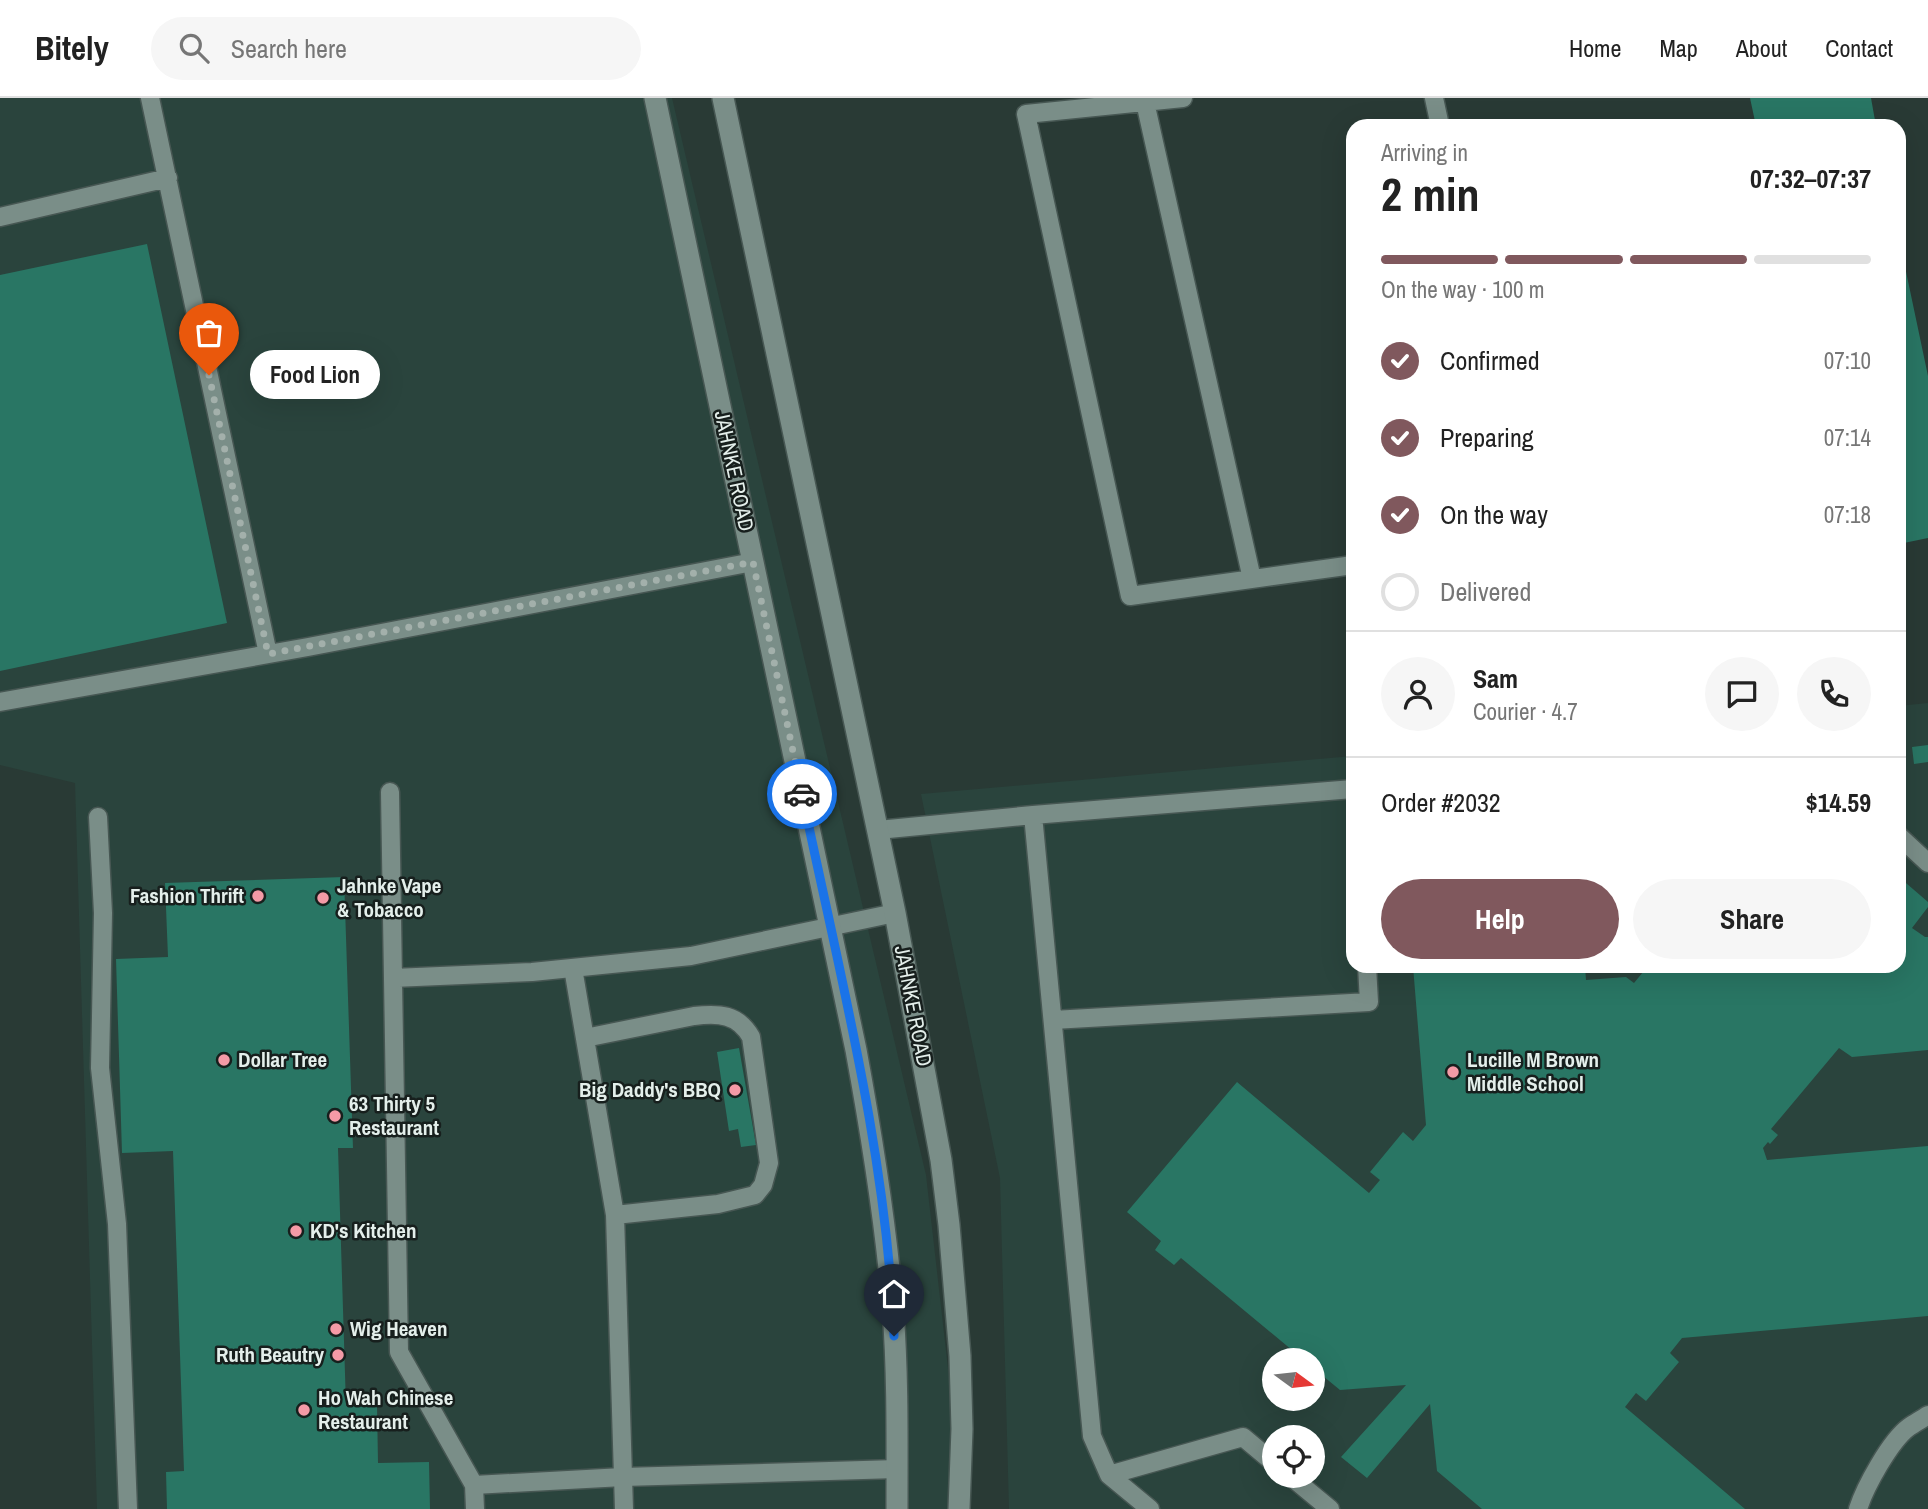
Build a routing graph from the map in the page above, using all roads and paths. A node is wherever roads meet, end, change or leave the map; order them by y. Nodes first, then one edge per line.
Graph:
1 (150, 98) edge
2 (655, 98) edge
3 (723, 98) edge
4 (1183, 98) edge
5 (1434, 98) edge
6 (1145, 102) junction
7 (1438, 119) edge
8 (168, 178) junction
9 (0, 217) edge
10 (753, 562) junction
11 (1346, 566) edge
12 (1252, 579) junction
13 (268, 654) junction
14 (0, 702) edge
15 (1346, 790) edge
16 (390, 792) dead end
17 (1033, 815) junction
18 (97, 817) dead end
19 (878, 830) junction
20 (1906, 843) edge
21 (1928, 863) edge
22 (895, 913) junction
23 (830, 928) junction
24 (573, 968) junction
25 (1367, 973) edge
26 (393, 978) junction
27 (1053, 1020) junction
28 (585, 1038) junction
29 (615, 1215) junction
30 (1928, 1415) edge
31 (1262, 1453) edge
32 (897, 1469) junction
33 (1109, 1475) junction
34 (623, 1477) junction
35 (474, 1485) junction
36 (1305, 1488) edge
37 (128, 1509) edge
38 (475, 1509) edge
39 (624, 1509) edge
40 (897, 1509) edge
41 (959, 1509) edge
42 (1150, 1509) edge
43 (1330, 1509) edge
44 (1858, 1509) edge

1 - 8 lane
2 - 10 main road, JAHNKE ROAD
3 - 19 main road, JAHNKE ROAD
4 - 6 lane
5 - 7 lane
6 - 12 lane
6 - 12 lane
8 - 9 lane
8 - 13 lane
10 - 13 lane
10 - 23 main road, JAHNKE ROAD
11 - 12 lane
13 - 14 lane
15 - 17 lane
16 - 26 lane
17 - 19 lane
17 - 27 lane
18 - 37 lane
19 - 22 main road, JAHNKE ROAD
20 - 21 lane
22 - 23 lane
22 - 41 main road, JAHNKE ROAD
23 - 24 lane
23 - 32 main road, JAHNKE ROAD
24 - 26 lane
24 - 28 lane
25 - 27 lane
26 - 35 lane
27 - 33 lane
28 - 29 lane
28 - 29 lane
29 - 34 lane
30 - 44 lane
31 - 33 lane
32 - 34 lane
32 - 40 main road, JAHNKE ROAD
33 - 42 lane
34 - 35 lane
34 - 39 lane
35 - 38 lane
36 - 43 lane

